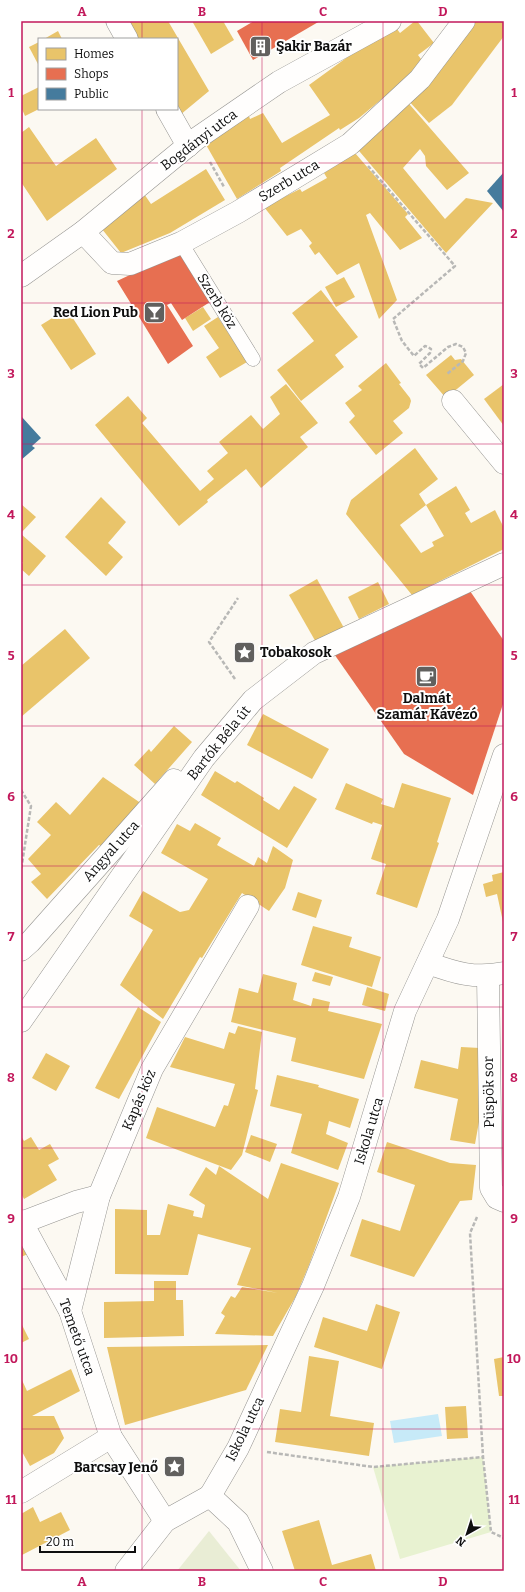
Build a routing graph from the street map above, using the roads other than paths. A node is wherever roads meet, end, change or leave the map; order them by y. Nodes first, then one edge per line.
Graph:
1 (117, 21) edge
2 (390, 21) edge
3 (464, 21) edge
4 (126, 38) edge
5 (168, 110) edge
6 (192, 142) junction
7 (83, 232) junction
8 (181, 242) junction
9 (21, 276) edge
10 (253, 359) dead end
11 (454, 401) dead end
12 (504, 463) edge
13 (504, 564) edge
14 (504, 755) edge
15 (204, 758) junction
16 (248, 906) dead end
17 (21, 950) edge
18 (428, 963) junction
19 (496, 975) edge
20 (21, 1021) edge
21 (99, 1196) junction
22 (501, 1200) edge
23 (21, 1222) edge
24 (70, 1311) junction
25 (111, 1437) junction
26 (21, 1492) edge
27 (210, 1496) junction
28 (165, 1521) junction
29 (126, 1571) edge
30 (262, 1571) edge

1 - 4 street
2 - 6 street, Bogdányi utca
3 - 8 street, Szerb utca
5 - 6 street
6 - 7 street, Bogdányi utca
7 - 8 street, Szerb utca
7 - 9 street, Bogdányi utca
8 - 10 lane, Szerb köz
11 - 12 street
13 - 15 street, Bartók Béla út
14 - 18 street, Iskola utca
15 - 17 street, Angyal utca
15 - 20 street, Bartók Béla út
16 - 21 street, Kapás köz
18 - 19 street
18 - 27 street, Iskola utca
19 - 22 street, Püspök sor
21 - 23 street
21 - 24 street, Kapás köz
23 - 24 street, Temető utca
24 - 25 street, Temető utca
25 - 26 street
25 - 28 street, Temető utca
27 - 28 street
27 - 30 street
28 - 29 street

